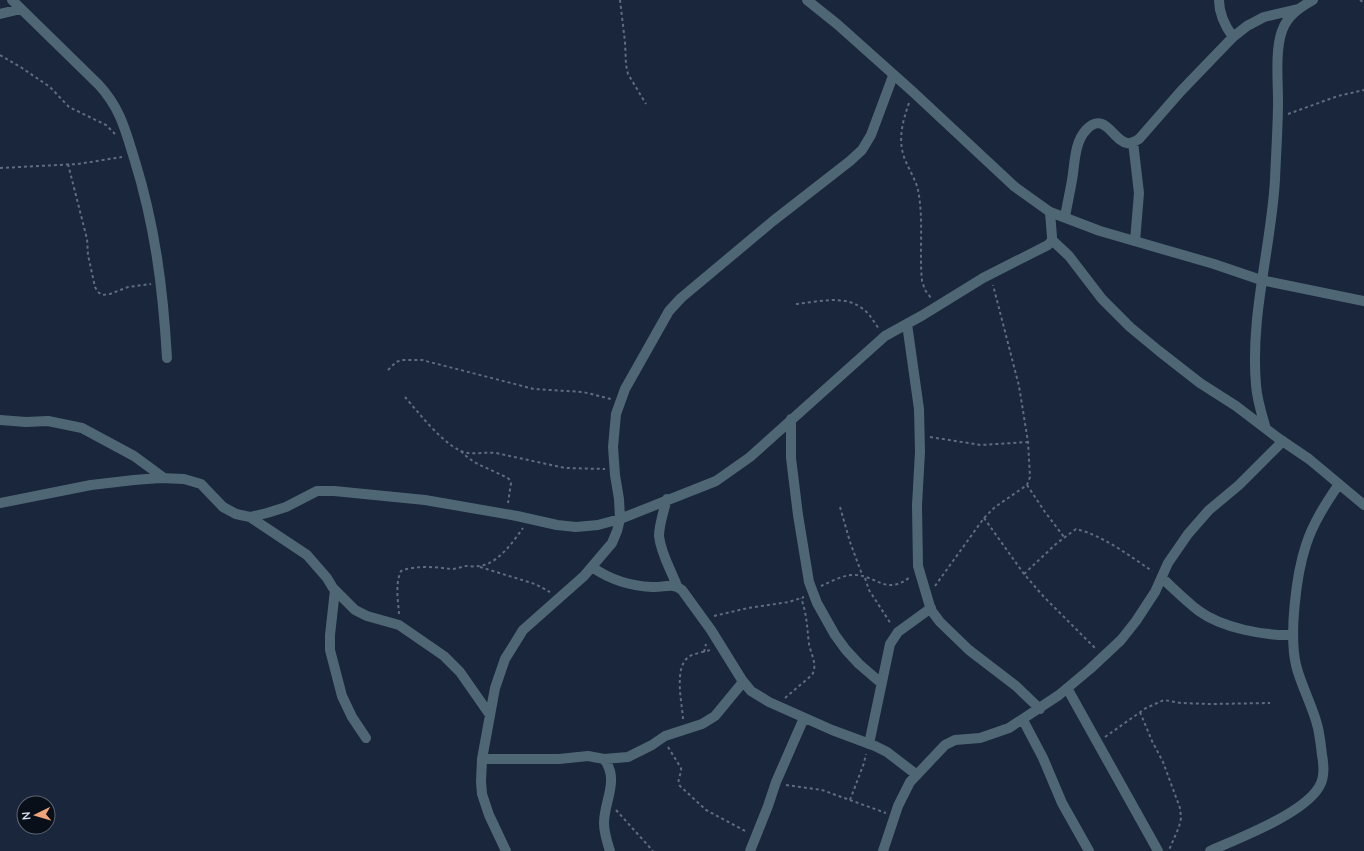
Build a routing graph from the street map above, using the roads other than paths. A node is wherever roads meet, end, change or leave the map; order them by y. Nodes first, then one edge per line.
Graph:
1 (12, 0) edge
2 (807, 0) edge
3 (1219, 0) edge
4 (1313, 0) edge
5 (21, 9) junction
6 (1298, 9) junction
7 (0, 14) edge
8 (1233, 37) junction
9 (893, 76) junction
10 (1133, 142) junction
11 (1050, 212) junction
12 (1065, 217) junction
13 (1052, 240) junction
14 (1135, 242) junction
15 (1261, 280) junction
16 (1364, 301) edge
17 (907, 324) junction
18 (167, 358) dead end
19 (791, 419) junction
20 (0, 420) edge
21 (1266, 429) junction
22 (1283, 441) junction
23 (164, 478) junction
24 (1339, 484) junction
25 (668, 499) junction
26 (0, 503) edge
27 (1364, 505) edge
28 (250, 516) junction
29 (620, 519) junction
30 (592, 566) junction
31 (1162, 578) junction
32 (677, 586) junction
33 (335, 590) junction
34 (930, 608) junction
35 (1293, 635) junction
36 (743, 682) junction
37 (881, 683) junction
38 (1066, 688) junction
39 (1040, 709) junction
40 (490, 715) junction
41 (804, 718) junction
42 (1023, 720) junction
43 (366, 738) dead end
44 (869, 744) junction
45 (482, 759) junction
46 (604, 759) junction
47 (917, 775) junction
48 (506, 851) edge
49 (610, 851) edge
50 (750, 851) edge
51 (883, 851) edge
52 (1089, 851) edge
53 (1158, 851) edge
54 (1210, 851) edge

1 - 5 street
2 - 9 street
3 - 8 street
4 - 6 street
5 - 7 street
5 - 18 street
6 - 8 street
6 - 15 street
8 - 10 street
9 - 11 street
9 - 29 street
10 - 12 street
10 - 14 street
11 - 12 street
11 - 13 street
12 - 14 street
13 - 17 street
13 - 21 street
14 - 15 street
15 - 16 street
15 - 21 street
17 - 19 street
17 - 34 street
19 - 25 street
19 - 37 street
20 - 23 street
21 - 22 street
22 - 24 street
22 - 31 street
23 - 26 street
23 - 28 street
24 - 27 street
24 - 35 street
25 - 29 street
25 - 32 street
28 - 29 street
28 - 33 street
29 - 30 street
30 - 32 street
30 - 40 street
31 - 35 street
31 - 38 street
32 - 36 street
33 - 40 street
33 - 43 street
34 - 37 street
34 - 39 street
35 - 54 street
36 - 41 street
36 - 46 street
37 - 44 street
38 - 39 street
38 - 53 street
39 - 42 street
40 - 45 street
41 - 44 street
41 - 50 street
42 - 47 street
42 - 52 street
44 - 47 street
45 - 46 street
45 - 48 street
46 - 49 street
47 - 51 street

